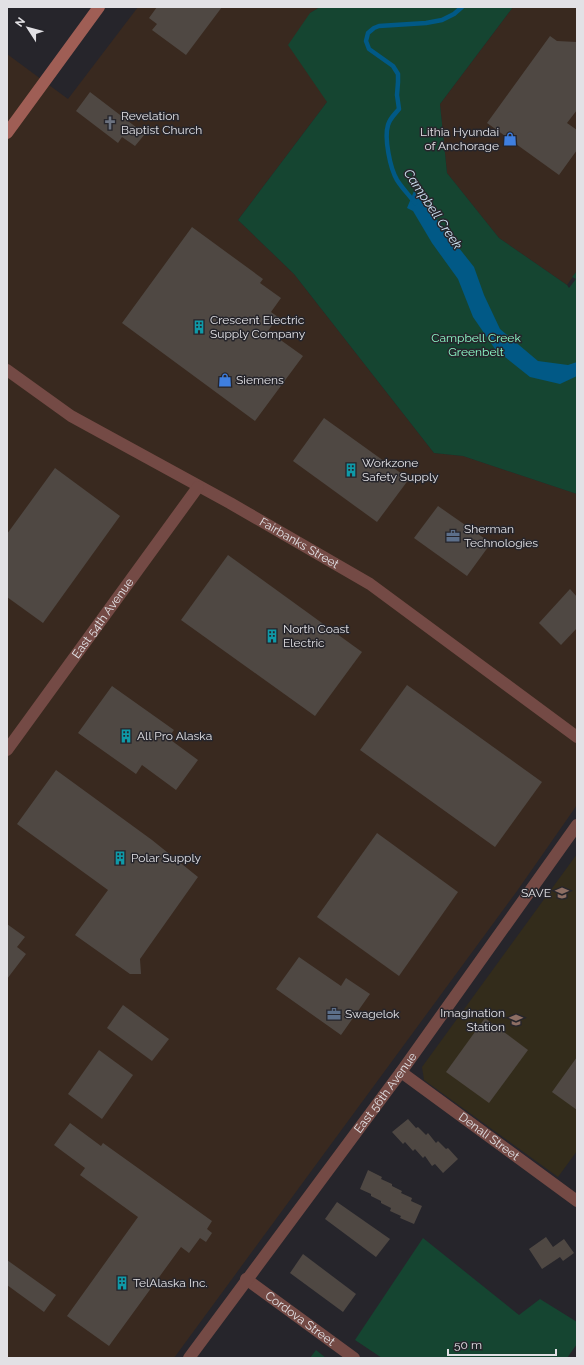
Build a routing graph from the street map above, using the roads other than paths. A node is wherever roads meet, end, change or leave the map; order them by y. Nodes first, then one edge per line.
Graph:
1 (99, 7) edge
2 (7, 133) edge
3 (7, 370) edge
4 (198, 487) junction
5 (577, 737) edge
6 (7, 750) edge
7 (577, 825) edge
8 (401, 1072) junction
9 (577, 1201) edge
10 (246, 1279) junction
11 (189, 1358) edge
12 (354, 1358) edge

1 - 2 main road
3 - 4 street, Fairbanks Street
4 - 5 street, Fairbanks Street
4 - 6 street, East 54th Avenue
7 - 8 street, East 56th Avenue
8 - 9 street, Denali Street
8 - 10 street, East 56th Avenue
10 - 11 street, East 56th Avenue
10 - 12 street, Cordova Street

